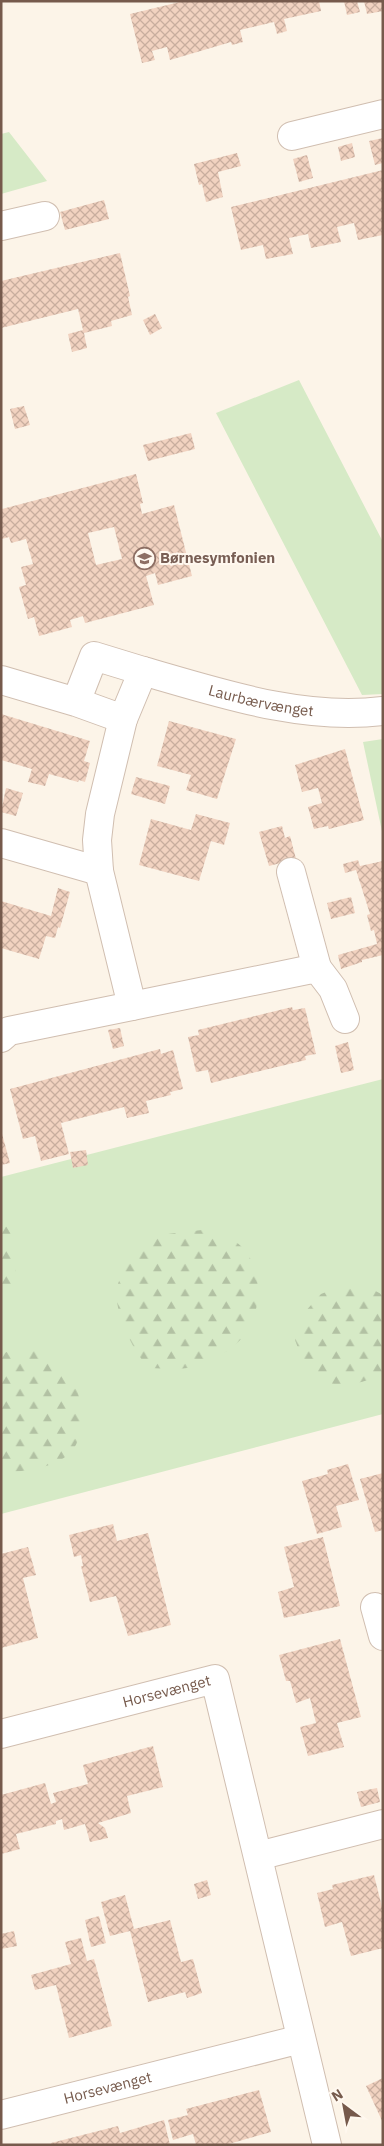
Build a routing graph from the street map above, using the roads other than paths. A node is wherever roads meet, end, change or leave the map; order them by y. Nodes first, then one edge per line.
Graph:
1 (383, 114) edge
2 (292, 136) dead end
3 (45, 216) dead end
4 (1, 226) edge
5 (143, 671) junction
6 (1, 680) edge
7 (76, 702) junction
8 (383, 711) edge
9 (123, 720) junction
10 (1, 843) edge
11 (99, 871) junction
12 (291, 872) dead end
13 (317, 968) junction
14 (132, 1006) junction
15 (345, 1019) dead end
16 (1, 1038) edge
17 (375, 1607) dead end
18 (383, 1636) edge
19 (1, 1734) edge
20 (383, 1824) edge
21 (258, 1856) junction
22 (301, 2039) junction
23 (1, 2115) edge
24 (327, 2145) edge

1 - 2 street
3 - 4 street
5 - 7 street, Laurbærvænget
5 - 8 street, Laurbærvænget
5 - 9 street
6 - 7 street
7 - 9 street
9 - 11 street
10 - 11 street
11 - 14 street
12 - 13 street
13 - 14 street
13 - 15 street
14 - 16 street
17 - 18 street
19 - 21 street, Horsevænget
20 - 21 street
21 - 22 street, Horsevænget
22 - 23 street, Horsevænget
22 - 24 street, Horsevænget

